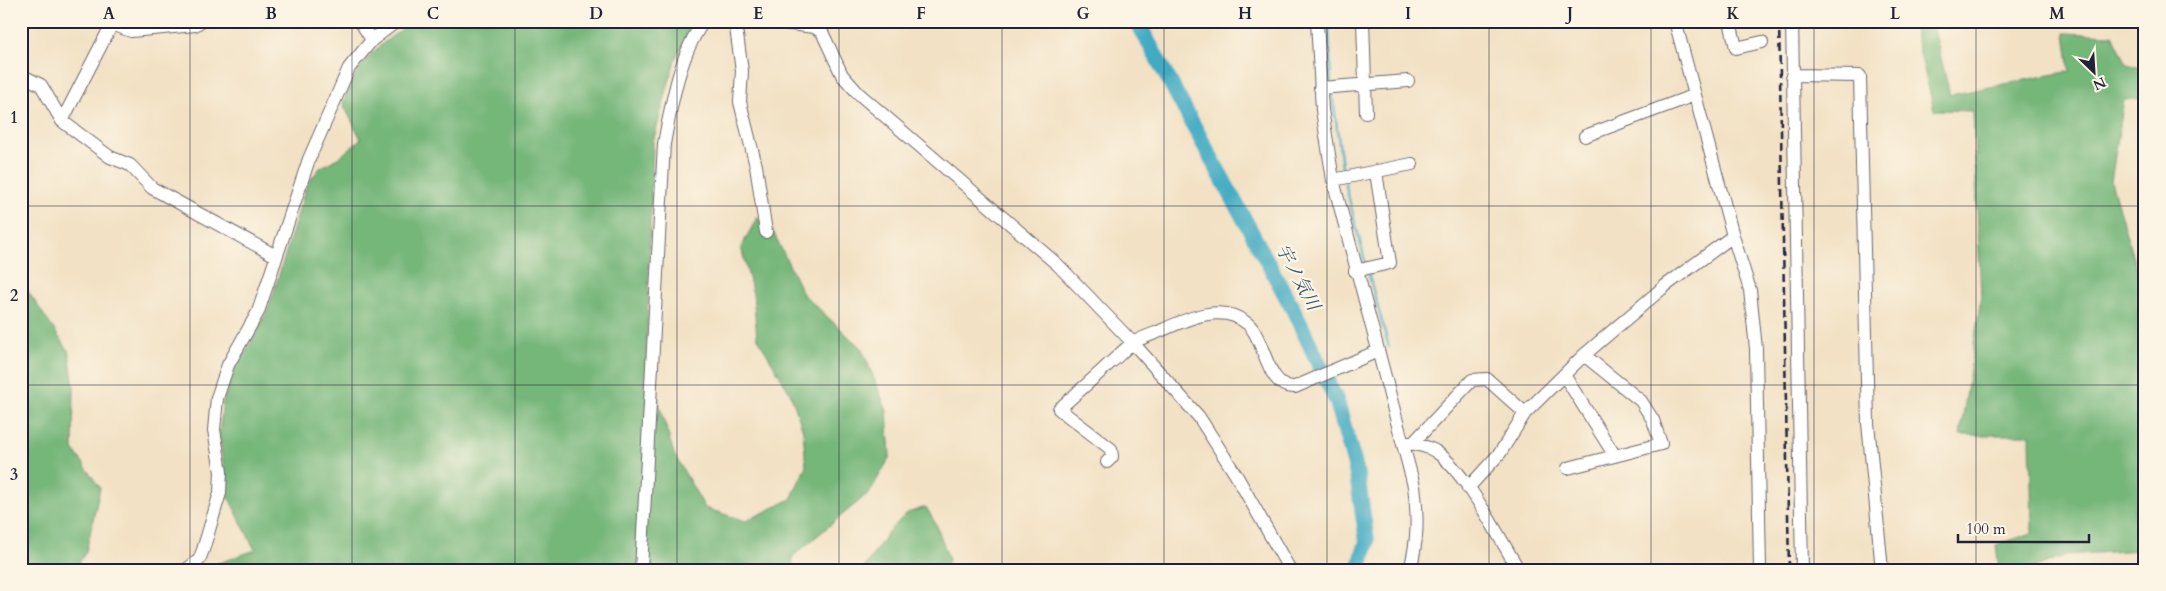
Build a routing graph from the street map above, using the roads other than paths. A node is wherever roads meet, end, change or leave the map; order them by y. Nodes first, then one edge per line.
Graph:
1 (201, 21) edge
2 (360, 21) edge
3 (397, 21) edge
4 (704, 21) edge
5 (735, 21) edge
6 (767, 21) edge
7 (1316, 21) edge
8 (1362, 21) edge
9 (1675, 21) edge
10 (1730, 21) edge
11 (1792, 21) edge
12 (372, 40) junction
13 (1762, 42) dead end
14 (21, 75) edge
15 (1792, 75) junction
16 (1408, 81) dead end
17 (1365, 85) junction
18 (1320, 88) junction
19 (1695, 95) junction
20 (1366, 113) dead end
21 (62, 121) junction
22 (1585, 136) dead end
23 (1412, 164) dead end
24 (1376, 172) junction
25 (1333, 180) junction
26 (766, 232) dead end
27 (1733, 236) junction
28 (276, 256) junction
29 (1355, 271) junction
30 (1133, 343) junction
31 (1378, 351) junction
32 (1584, 355) junction
33 (1564, 375) junction
34 (1525, 413) junction
35 (1408, 443) junction
36 (1615, 456) junction
37 (1107, 462) dead end
38 (1568, 468) dead end
39 (1468, 488) junction
40 (186, 570) edge
41 (641, 570) edge
42 (1290, 570) edge
43 (1410, 570) edge
44 (1519, 570) edge
45 (1760, 570) edge
46 (1802, 570) edge
47 (1882, 570) edge

1 - 21 street
2 - 12 street
3 - 12 street
4 - 41 street
5 - 26 street
6 - 30 street
7 - 18 street
8 - 17 street
9 - 19 street
10 - 13 street
11 - 15 street
12 - 28 street
14 - 21 street
15 - 46 street
15 - 47 street
16 - 17 street
17 - 18 street
17 - 20 street
18 - 25 street
19 - 22 street
19 - 27 street
21 - 28 street
23 - 24 street
24 - 25 street
24 - 29 street
25 - 29 street
27 - 32 street
27 - 45 street
28 - 40 street
29 - 31 street
30 - 31 street
30 - 37 street
30 - 42 street
31 - 35 street
32 - 33 street
32 - 36 street
33 - 34 street
33 - 36 street
34 - 35 street
34 - 39 street
35 - 39 street
35 - 43 street
36 - 38 street
39 - 44 street

